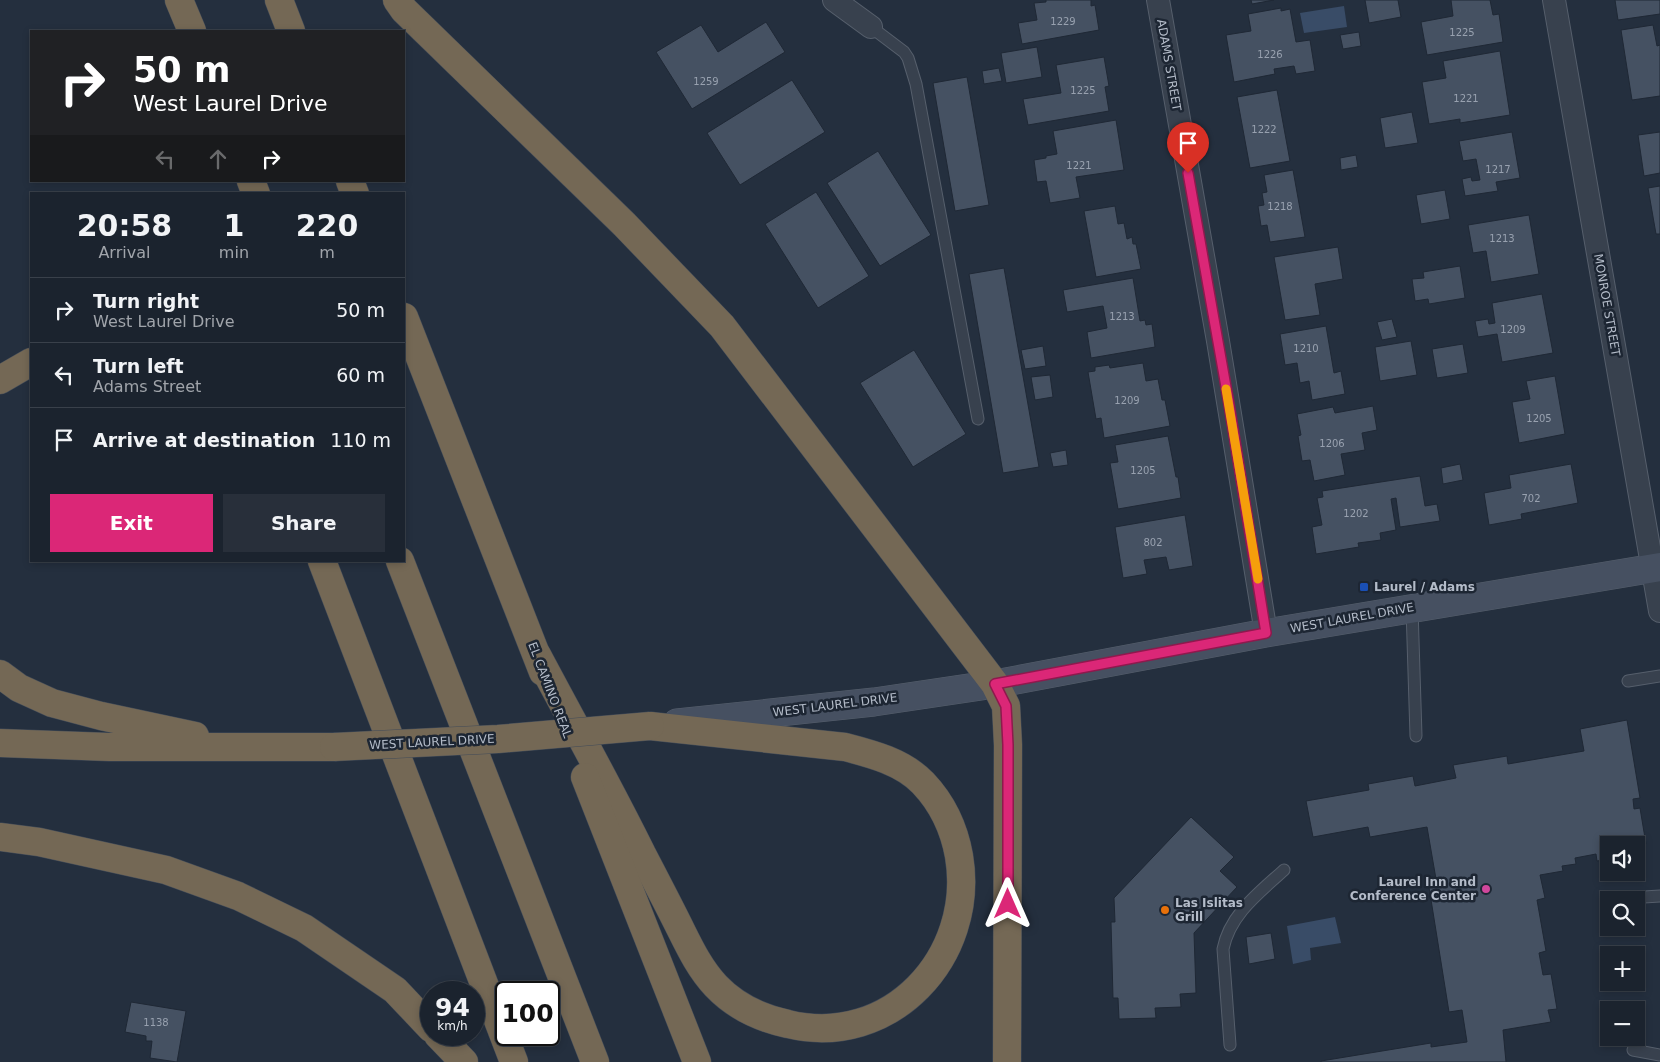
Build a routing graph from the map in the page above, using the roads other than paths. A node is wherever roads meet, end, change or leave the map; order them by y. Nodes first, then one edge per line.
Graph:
1 (180, 0) edge
2 (279, 0) edge
3 (397, 0) edge
4 (834, 0) edge
5 (1158, 0) edge
6 (1554, 0) edge
7 (871, 27) joint
8 (192, 30) edge
9 (291, 30) edge
10 (405, 320) edge
11 (30, 363) edge
12 (0, 380) edge
13 (978, 419) dead end
14 (322, 562) edge
15 (400, 562) edge
16 (1656, 567) edge
17 (1412, 608) junction
18 (1660, 611) edge
19 (1266, 633) junction
20 (537, 654) junction
21 (0, 674) edge
22 (1660, 676) edge
23 (1628, 681) dead end
24 (995, 684) junction
25 (650, 726) junction
26 (1416, 736) dead end
27 (0, 743) edge
28 (255, 748) junction
29 (0, 837) edge
30 (1284, 870) dead end
31 (1660, 896) edge
32 (1645, 897) edge
33 (420, 1016) edge
34 (1230, 1045) dead end
35 (449, 1046) edge
36 (1632, 1050) dead end
37 (1660, 1055) edge
38 (464, 1062) edge
39 (514, 1062) edge
40 (595, 1062) edge
41 (697, 1062) edge
42 (1007, 1062) edge

1 - 8 highway
2 - 9 highway
3 - 24 highway
4 - 7 street
5 - 19 street, ADAMS STREET
6 - 16 street, MONROE STREET
7 - 13 lane
10 - 20 highway, EL CAMINO REAL
11 - 12 highway
14 - 39 highway
15 - 40 highway
16 - 17 main road, WEST LAUREL DRIVE
16 - 18 street, MONROE STREET
17 - 19 main road, WEST LAUREL DRIVE
17 - 26 lane
19 - 24 main road, WEST LAUREL DRIVE
20 - 25 highway
20 - 41 highway, EL CAMINO REAL
21 - 28 highway
22 - 23 lane
24 - 25 main road, WEST LAUREL DRIVE
24 - 42 highway
25 - 28 highway, WEST LAUREL DRIVE, bridge
27 - 28 highway, WEST LAUREL DRIVE
29 - 33 highway
30 - 34 lane
31 - 32 lane
35 - 38 highway
36 - 37 lane

